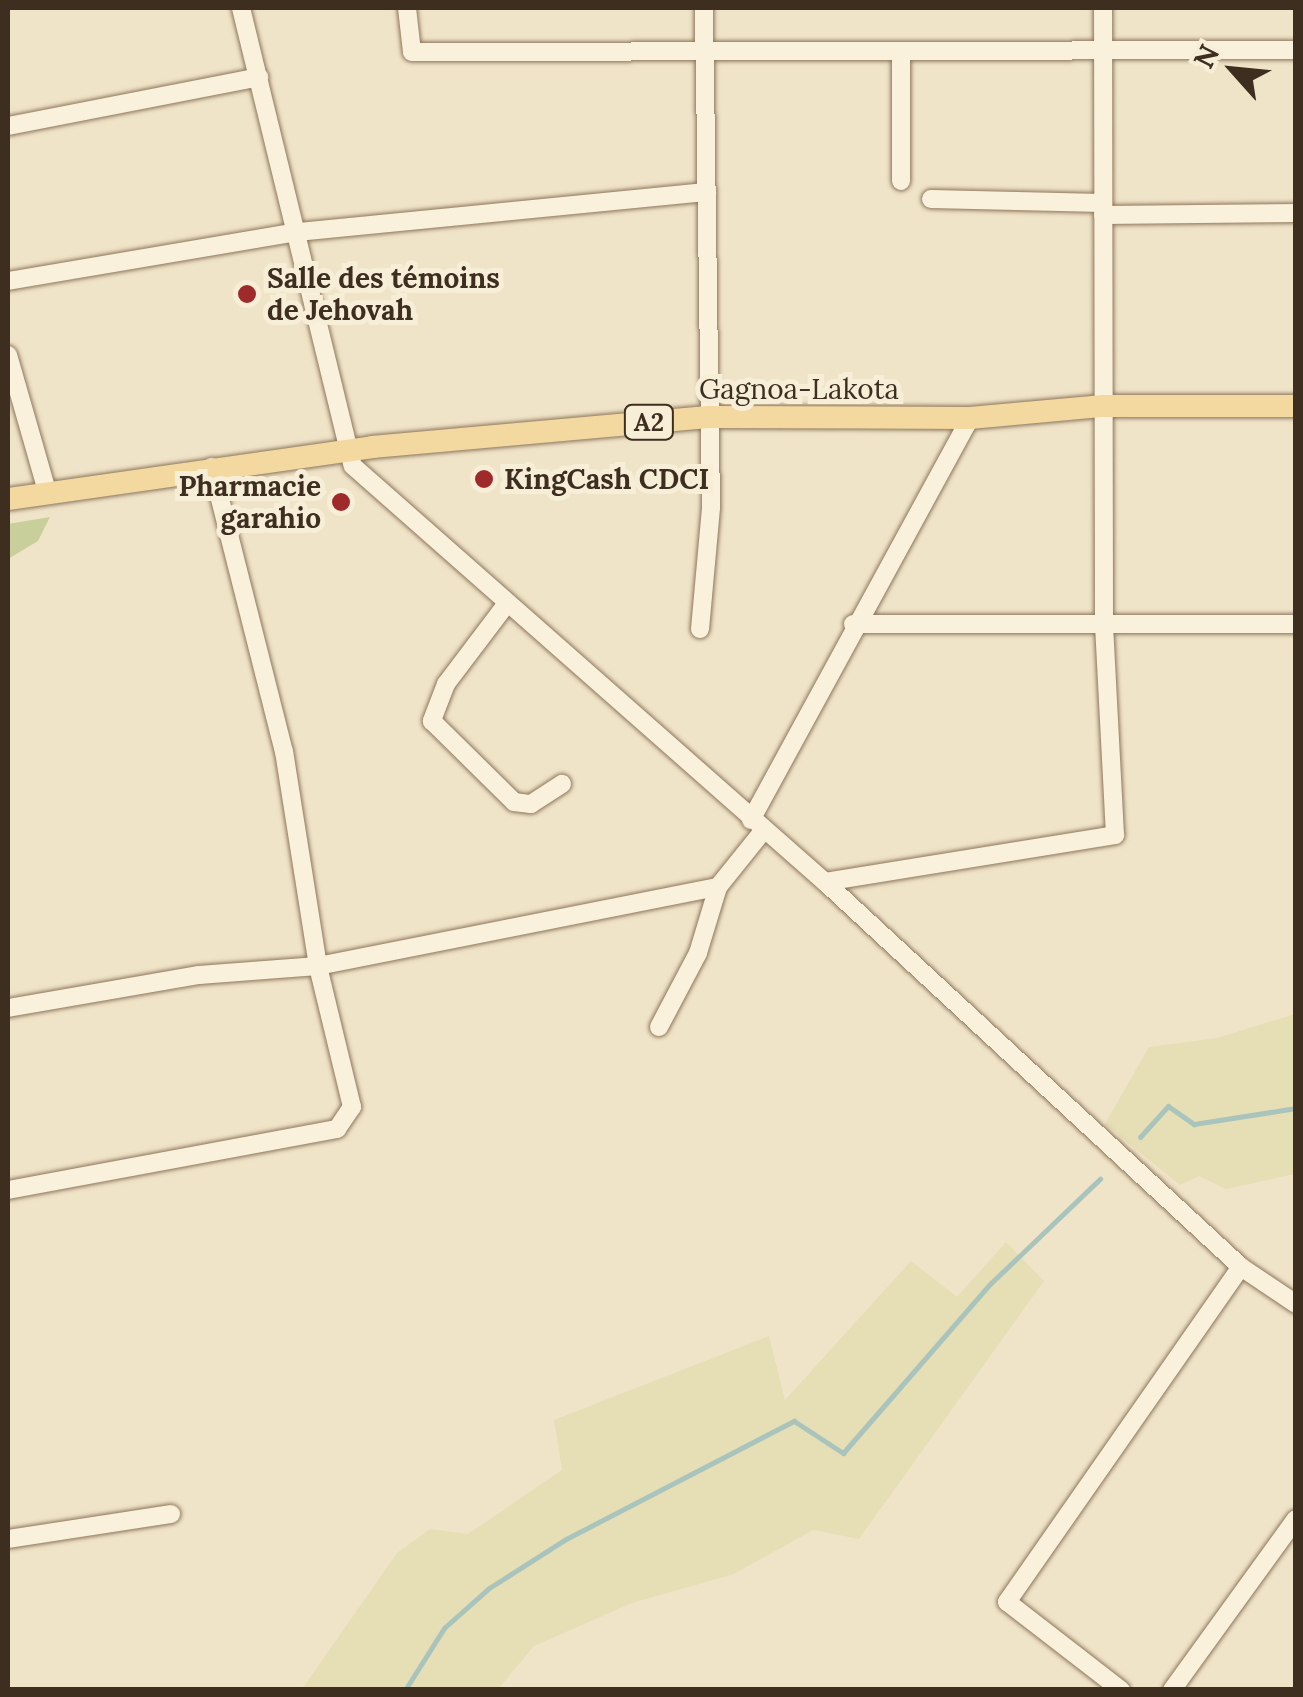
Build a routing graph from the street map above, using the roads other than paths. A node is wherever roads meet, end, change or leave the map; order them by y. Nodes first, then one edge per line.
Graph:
1 (240, 8) edge
2 (406, 8) edge
3 (704, 8) edge
4 (1103, 8) edge
5 (704, 48) junction
6 (1103, 50) junction
7 (1296, 50) edge
8 (901, 52) junction
9 (260, 77) junction
10 (8, 126) edge
11 (901, 181) dead end
12 (706, 192) junction
13 (932, 199) dead end
14 (1103, 209) junction
15 (1296, 213) edge
16 (298, 232) junction
17 (8, 281) edge
18 (8, 355) edge
19 (1103, 406) junction
20 (1296, 406) edge
21 (710, 417) junction
22 (970, 418) junction
23 (348, 451) junction
24 (212, 467) junction
25 (47, 491) junction
26 (8, 499) edge
27 (505, 606) junction
28 (852, 624) junction
29 (1104, 624) junction
30 (1296, 624) edge
31 (700, 629) dead end
32 (562, 784) dead end
33 (757, 825) junction
34 (825, 882) junction
35 (718, 887) junction
36 (318, 966) junction
37 (8, 1008) edge
38 (659, 1028) dead end
39 (8, 1190) edge
40 (1242, 1267) junction
41 (1296, 1304) edge
42 (171, 1514) dead end
43 (1296, 1519) edge
44 (8, 1539) edge
45 (1121, 1690) edge
46 (1172, 1690) edge

1 - 9 street
2 - 5 street
3 - 5 street
4 - 6 street
5 - 8 street
5 - 12 street
6 - 7 street
6 - 8 street
6 - 14 street
8 - 11 street
9 - 10 street
9 - 16 street
12 - 16 street
12 - 21 street
13 - 14 street
14 - 15 street
14 - 19 street
16 - 17 street
16 - 23 street
18 - 25 street
19 - 20 main road, Gagnoa-Lakota / A2
19 - 22 main road, Gagnoa-Lakota / A2
19 - 29 street
21 - 22 main road, Gagnoa-Lakota / A2
21 - 23 main road, Gagnoa-Lakota / A2
21 - 31 street
22 - 28 street
23 - 24 main road, Gagnoa-Lakota / A2
23 - 27 street
24 - 25 main road, Gagnoa-Lakota / A2
24 - 36 street
25 - 26 main road, Gagnoa-Lakota / A2
27 - 32 street
27 - 33 street
28 - 29 street
28 - 33 street
29 - 30 street
29 - 34 street
33 - 34 street
33 - 35 street
34 - 40 street
35 - 36 street
35 - 38 street
36 - 37 street
36 - 39 street
40 - 41 street
40 - 45 street
42 - 44 street
43 - 46 street

